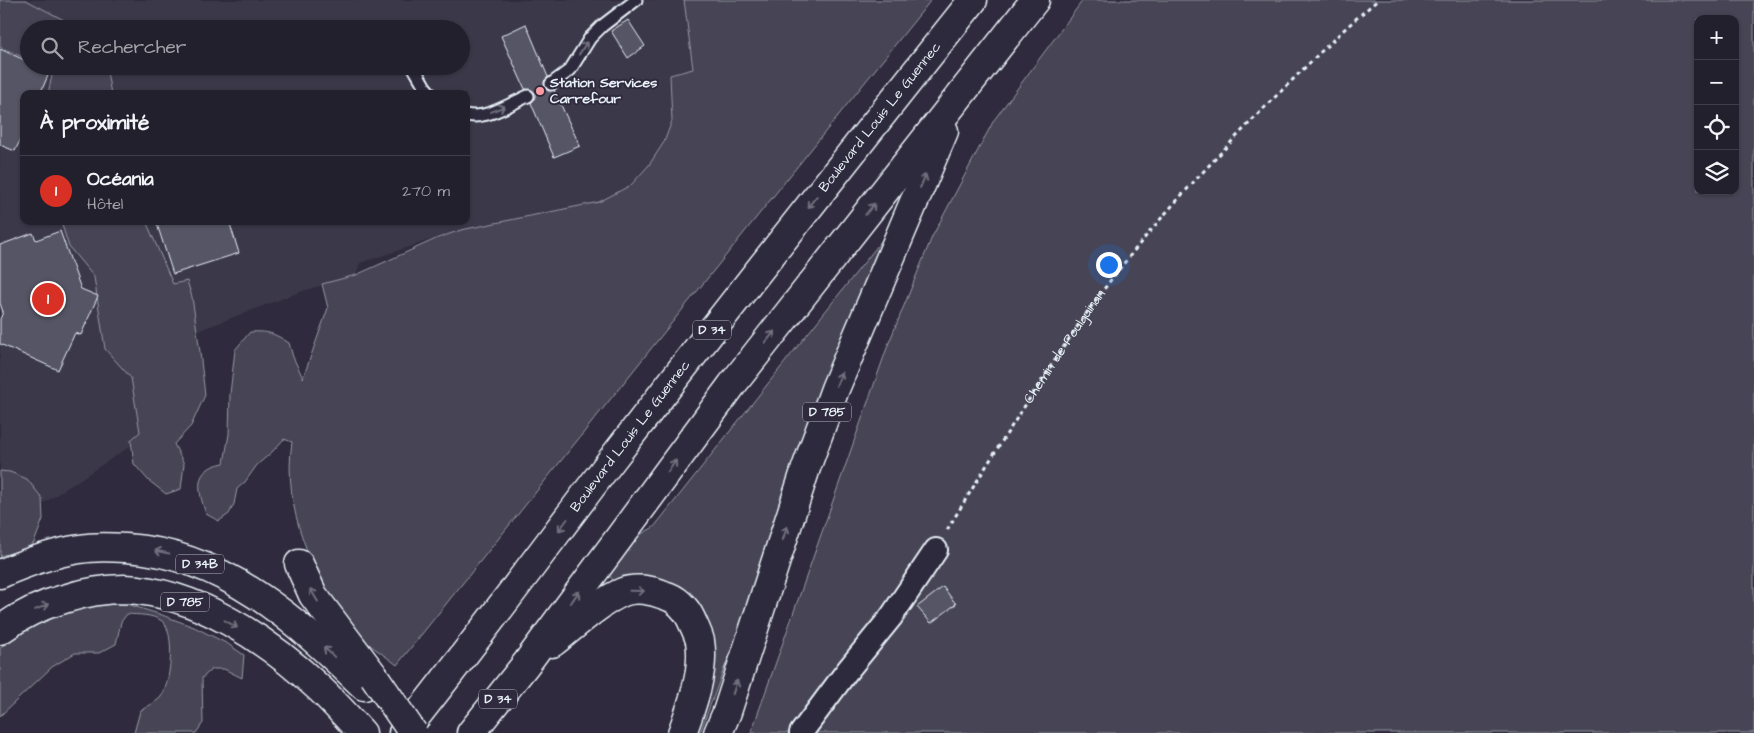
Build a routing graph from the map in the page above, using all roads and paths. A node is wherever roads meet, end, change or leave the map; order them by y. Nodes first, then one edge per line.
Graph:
1 (636, 0) edge
2 (973, 0) edge
3 (1036, 0) edge
4 (1378, 0) edge
5 (418, 75) edge
6 (552, 84) dead end
7 (427, 90) edge
8 (528, 96) dead end
9 (957, 100) junction
10 (470, 115) edge
11 (936, 550) joint
12 (299, 564) dead end
13 (0, 574) edge
14 (0, 630) edge
15 (526, 664) junction
16 (457, 665) junction
17 (369, 681) junction
18 (353, 723) edge
19 (380, 733) edge
20 (403, 733) edge
21 (411, 733) edge
22 (471, 733) edge
23 (682, 733) edge
24 (718, 733) edge
25 (800, 733) edge

6 -> 1 lane
2 -> 16 main road, Boulevard Louis Le Guennec / D 34
3 - 9 main road, D 34
4 - 11 path, Chemin de Poulguinan
5 - 7 lane
10 -> 8 lane
15 -> 9 main road, D 34
24 -> 9 main road, D 785
11 - 25 street
17 -> 12 main road
17 -> 13 main road, D 34B
14 -> 18 main road, D 785
15 - 22 main road, D 34
15 -> 23 main road
16 - 19 main road
16 - 20 main road, Boulevard Louis Le Guennec / D 34
17 - 21 main road, bridge

